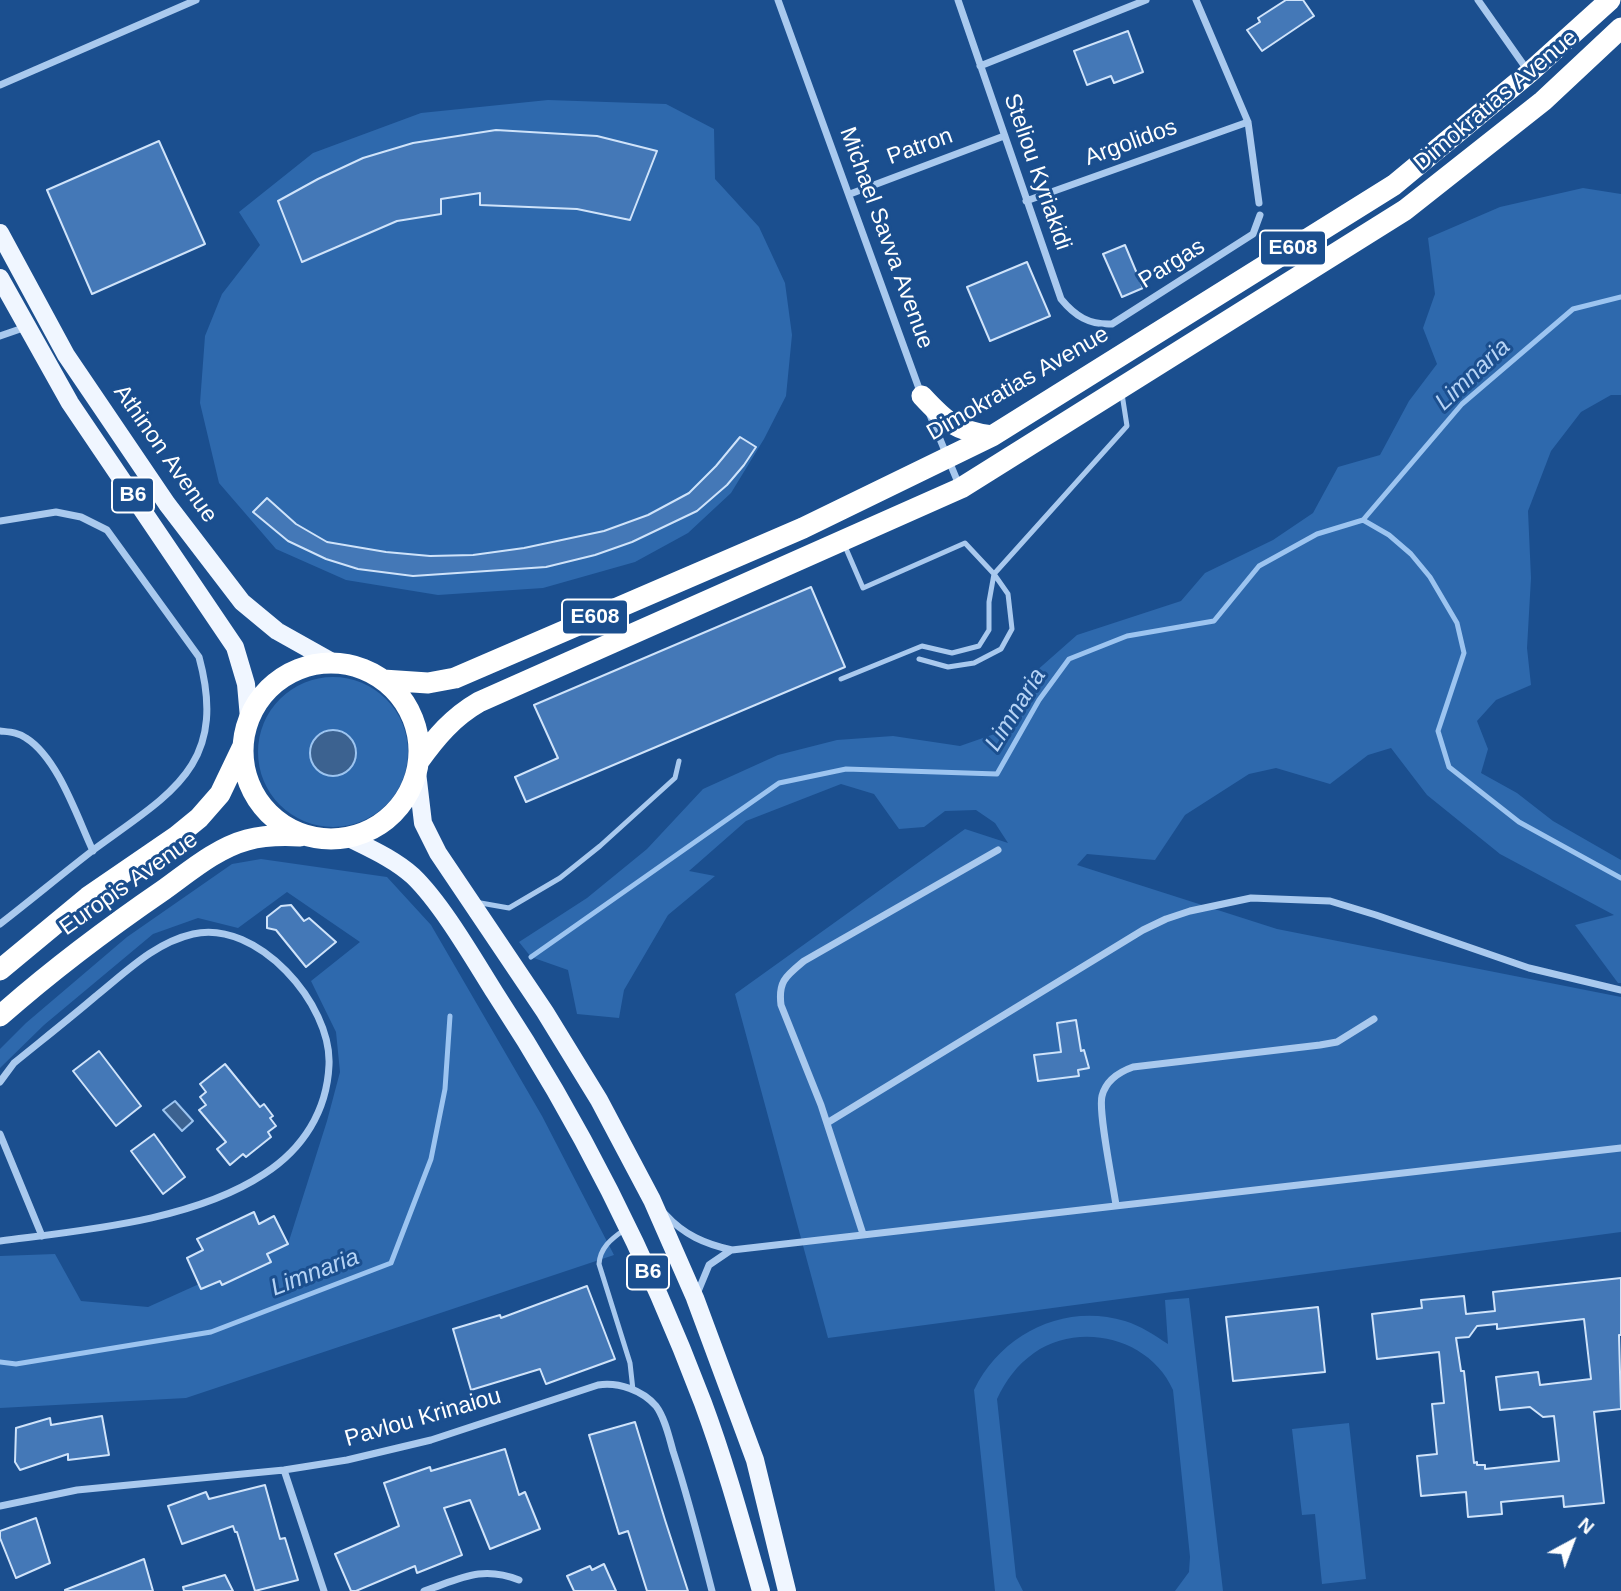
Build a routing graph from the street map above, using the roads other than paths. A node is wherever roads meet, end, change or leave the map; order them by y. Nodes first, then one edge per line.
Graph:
1 (196, 0) edge
2 (778, 0) edge
3 (958, 0) edge
4 (1146, 0) edge
5 (1196, 0) edge
6 (1478, 0) edge
7 (1610, 0) edge
8 (1621, 28) edge
9 (980, 66) junction
10 (1529, 73) junction
11 (0, 85) edge
12 (1248, 122) junction
13 (1004, 136) junction
14 (850, 194) junction
15 (1026, 201) junction
16 (1259, 203) dead end
17 (1260, 215) dead end
18 (0, 233) edge
19 (0, 278) edge
20 (1112, 324) joint
21 (27, 327) junction
22 (0, 336) edge
23 (1121, 388) junction
24 (922, 396) junction
25 (992, 436) junction
26 (948, 457) junction
27 (961, 488) junction
28 (0, 521) edge
29 (842, 541) junction
30 (994, 574) junction
31 (919, 659) dead end
32 (334, 663) junction
33 (841, 679) dead end
34 (383, 680) junction
35 (249, 718) junction
36 (0, 731) edge
37 (242, 746) junction
38 (679, 761) dead end
39 (418, 766) junction
40 (306, 836) junction
41 (349, 838) junction
42 (998, 850) dead end
43 (93, 851) junction
44 (469, 900) junction
45 (0, 924) edge
46 (0, 970) edge
47 (1621, 990) edge
48 (0, 1016) edge
49 (1374, 1019) dead end
50 (0, 1082) edge
51 (827, 1123) junction
52 (0, 1134) edge
53 (1621, 1148) edge
54 (652, 1200) junction
55 (1116, 1205) junction
56 (628, 1227) junction
57 (863, 1234) junction
58 (42, 1236) junction
59 (0, 1241) edge
60 (732, 1250) junction
61 (695, 1298) junction
62 (633, 1390) junction
63 (284, 1470) junction
64 (0, 1506) edge
65 (519, 1580) dead end
66 (324, 1591) edge
67 (424, 1591) edge
68 (712, 1591) edge
69 (761, 1591) edge
70 (787, 1591) edge

1 - 11 street
2 - 14 street, Michael Savva Avenue
3 - 9 street, Steliou Kyriakidi
4 - 9 street
5 - 12 street
6 - 10 street
7 - 10 highway, Dimokratias Avenue / E608
8 - 23 highway, Dimokratias Avenue / E608
9 - 13 street, Steliou Kyriakidi
10 - 25 highway, Dimokratias Avenue / E608
12 - 15 street, Argolidos
12 - 16 street
13 - 14 street, Patron
13 - 15 street, Steliou Kyriakidi
14 - 24 street, Michael Savva Avenue
15 - 20 street, Steliou Kyriakidi
17 - 20 street, Pargas
18 - 32 main road, Athinon Avenue / B6
19 - 21 main road, B6
21 - 22 street
21 - 35 main road, B6
23 - 27 highway, Dimokratias Avenue / E608
23 - 30 lane
24 - 25 highway
24 - 26 street, Michael Savva Avenue
25 - 26 highway, Dimokratias Avenue / E608
26 - 27 street, Michael Savva Avenue
26 - 34 highway, Dimokratias Avenue / E608
27 - 29 highway, Dimokratias Avenue / E608
28 - 43 street
29 - 30 lane
29 - 39 highway, Dimokratias Avenue / E608
30 - 31 lane
30 - 33 lane
32 - 34 highway, E608
32 - 35 highway, E608
34 - 39 highway, E608
35 - 37 highway, E608
36 - 43 street
37 - 40 highway, E608
37 - 46 highway, Europis Avenue / E608
38 - 44 lane
39 - 41 highway, E608
39 - 44 main road, B6
40 - 41 highway, E608
40 - 48 highway, Europis Avenue / E608
41 - 56 main road, B6
42 - 51 street
43 - 45 street
44 - 54 main road, B6
47 - 51 street
49 - 55 street
50 - 58 street
51 - 57 street
52 - 58 street
53 - 55 street
54 - 60 street
54 - 61 main road, B6
55 - 57 street
56 - 62 lane
56 - 69 main road, B6
57 - 60 street
58 - 59 street
60 - 61 street
61 - 70 main road, B6
62 - 63 street, Pavlou Krinaiou
62 - 68 street
63 - 64 street, Pavlou Krinaiou
63 - 66 street
65 - 67 street

